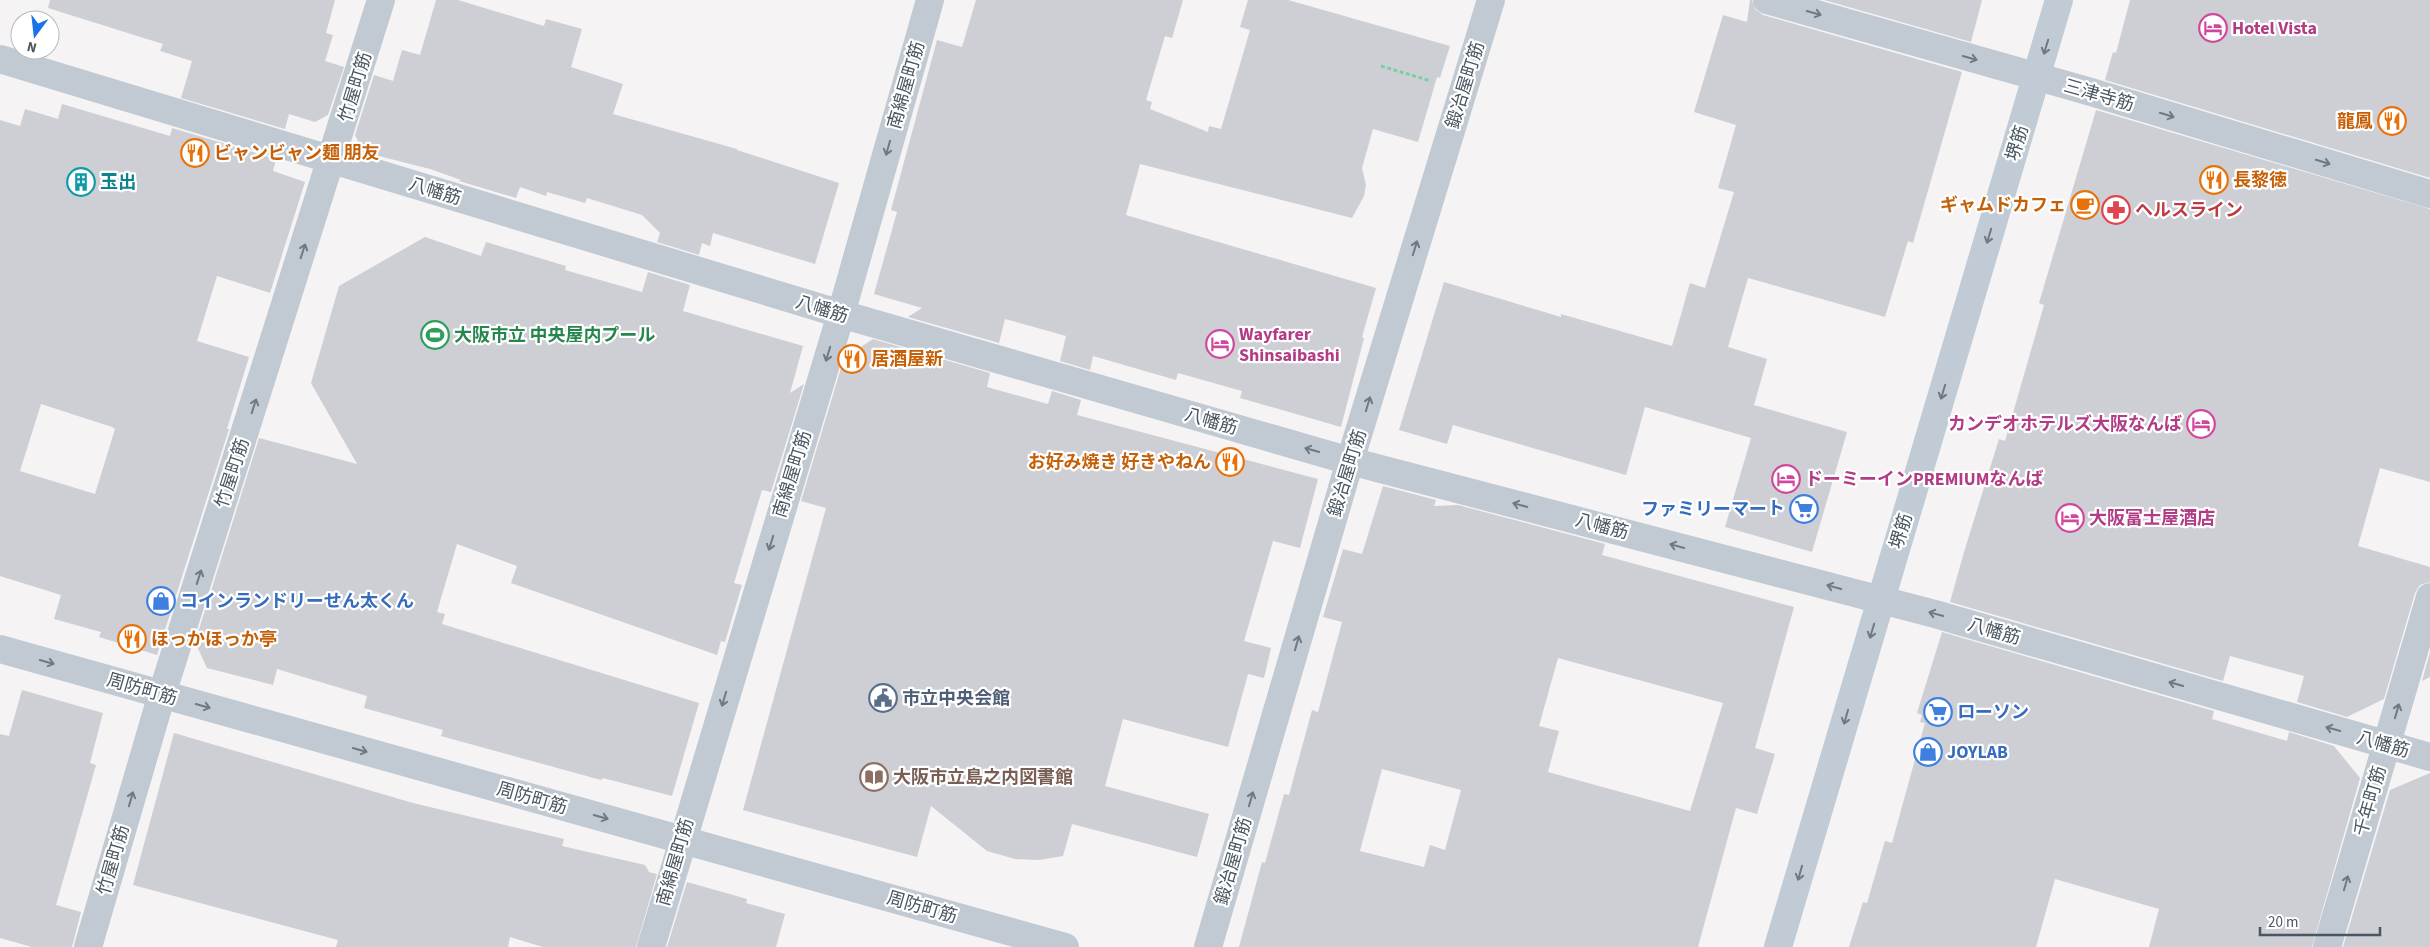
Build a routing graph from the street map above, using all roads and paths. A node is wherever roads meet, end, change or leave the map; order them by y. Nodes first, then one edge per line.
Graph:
1 (382, 0) edge
2 (930, 0) edge
3 (1491, 0) edge
4 (1767, 0) edge
5 (2059, 0) edge
6 (0, 59) edge
7 (1381, 66) dead end
8 (2036, 77) junction
9 (1463, 90) junction
10 (332, 160) junction
11 (2430, 194) edge
12 (840, 314) junction
13 (1350, 461) junction
14 (2430, 597) edge
15 (1881, 600) junction
16 (0, 649) edge
17 (162, 694) junction
18 (2386, 745) junction
19 (2430, 757) edge
20 (682, 839) junction
21 (88, 947) edge
22 (650, 947) edge
23 (1065, 947) edge
24 (1208, 947) edge
25 (1778, 947) edge
26 (2328, 947) edge

1 - 10 street, 竹屋町筋
2 -> 12 street, 南綿屋町筋
3 - 9 street, 鍛冶屋町筋
4 -> 8 street, 三津寺筋
5 -> 8 main road, 堺筋
6 - 10 street, 八幡筋
7 - 9 path
8 -> 11 street, 三津寺筋
8 -> 15 main road, 堺筋
13 -> 9 street, 鍛冶屋町筋
10 - 12 street, 八幡筋
17 -> 10 street, 竹屋町筋
13 -> 12 street, 八幡筋
12 -> 20 street, 南綿屋町筋
15 -> 13 street, 八幡筋
24 -> 13 street, 鍛冶屋町筋
18 -> 14 street, 千年町筋
18 -> 15 street, 八幡筋
15 -> 25 main road, 堺筋
16 -> 17 street, 周防町筋
17 -> 20 street, 周防町筋
21 -> 17 street, 竹屋町筋
18 - 19 street, 八幡筋
26 -> 18 street, 千年町筋
20 - 22 street, 南綿屋町筋
20 - 23 street, 周防町筋

